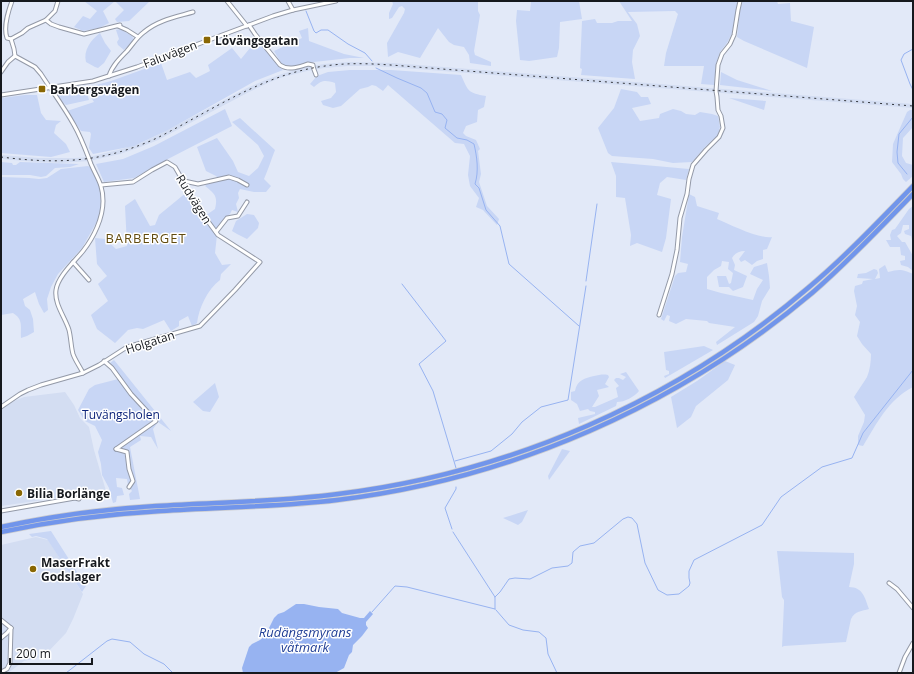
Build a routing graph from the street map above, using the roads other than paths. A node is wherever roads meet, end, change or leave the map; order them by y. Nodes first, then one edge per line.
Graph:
1 (12, 1) edge
2 (58, 1) edge
3 (227, 1) edge
4 (288, 1) edge
5 (336, 1) edge
6 (740, 1) edge
7 (293, 10) junction
8 (194, 12) dead end
9 (46, 20) junction
10 (248, 25) junction
11 (138, 37) junction
12 (11, 39) junction
13 (15, 56) junction
14 (1, 72) edge
15 (316, 75) dead end
16 (109, 76) junction
17 (50, 88) junction
18 (1, 95) edge
19 (183, 181) junction
20 (101, 185) junction
21 (247, 185) dead end
22 (913, 186) edge
23 (913, 194) edge
24 (246, 202) dead end
25 (216, 232) junction
26 (73, 262) junction
27 (260, 262) joint
28 (89, 280) dead end
29 (659, 315) dead end
30 (104, 361) junction
31 (83, 373) junction
32 (1, 406) edge
33 (129, 487) dead end
34 (79, 499) dead end
35 (1, 511) edge
36 (1, 527) edge
37 (1, 532) edge
38 (889, 583) dead end
39 (913, 608) edge
40 (1, 620) edge
41 (11, 628) junction
42 (1, 638) edge
43 (913, 643) edge
44 (1, 672) edge
45 (899, 673) edge

1 - 12 street
2 - 9 street
3 - 10 street
4 - 7 street
5 - 7 street, Faluvägen
6 - 29 street
7 - 10 street, Faluvägen
8 - 11 street
9 - 11 street
9 - 12 street
10 - 15 street
10 - 16 street, Faluvägen
11 - 16 street
12 - 13 street
13 - 14 street
13 - 17 street
16 - 17 street, Faluvägen
17 - 18 street, Faluvägen
17 - 20 street
19 - 20 street, Rudvägen
19 - 21 street
19 - 25 street, Rudvägen
20 - 26 street
22 - 36 highway
23 - 37 highway
24 - 25 street
25 - 27 street, Rudvägen
26 - 28 street
26 - 31 street
27 - 30 street, Holgatan
30 - 31 street, Holgatan
30 - 33 street
31 - 32 street, Holgatan
34 - 35 street
38 - 39 street
40 - 41 street
41 - 42 street
41 - 44 street
43 - 45 street

